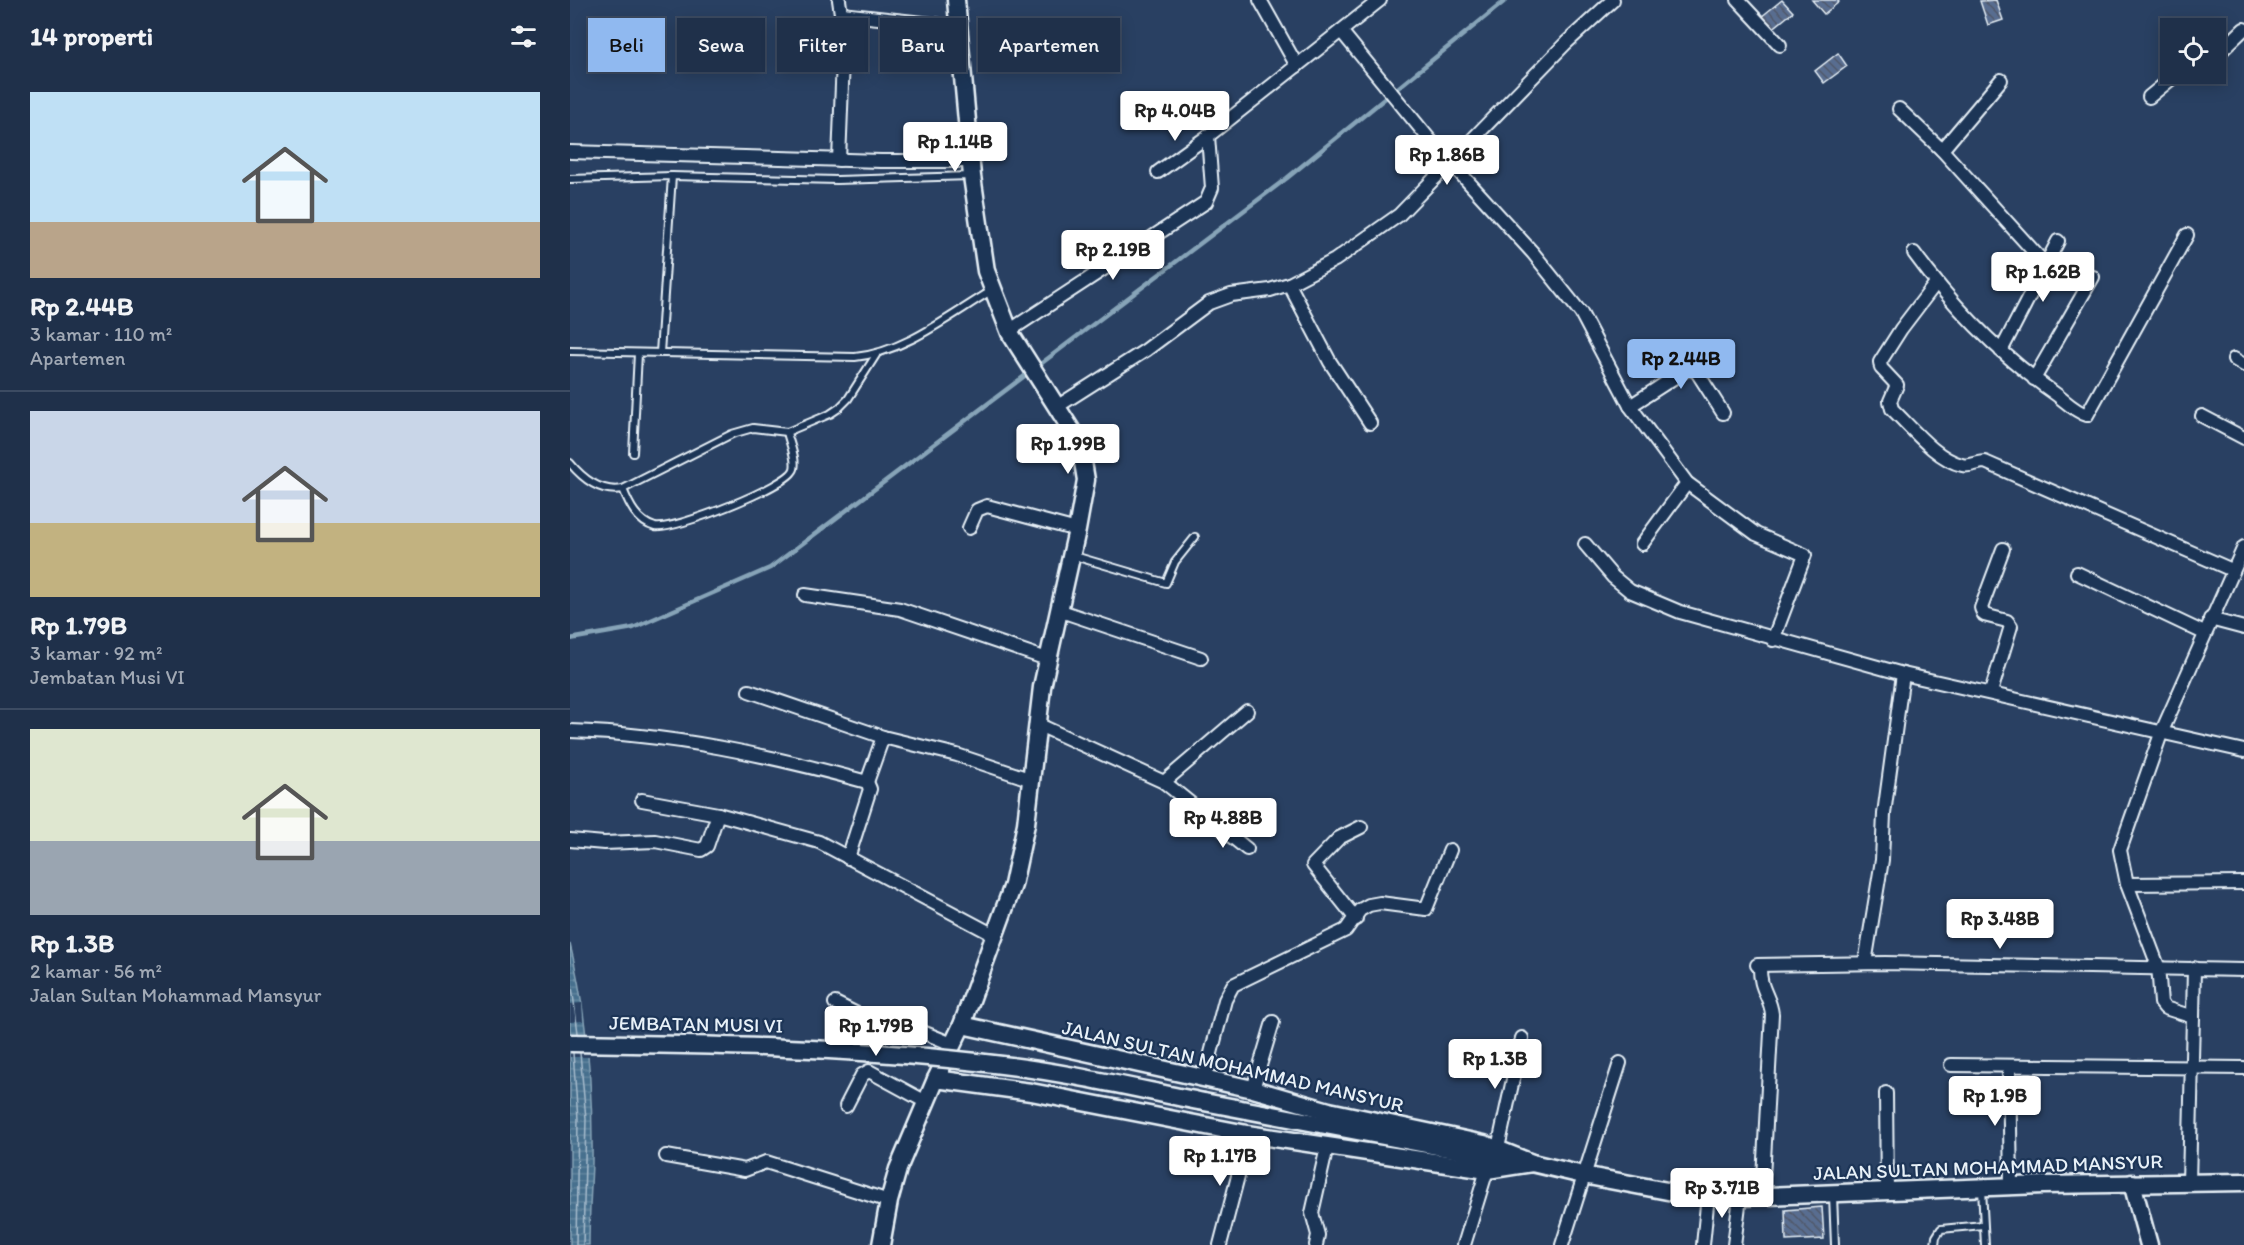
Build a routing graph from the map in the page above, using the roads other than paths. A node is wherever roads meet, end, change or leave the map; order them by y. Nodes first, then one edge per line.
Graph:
1 (839, 0) edge
2 (956, 0) edge
3 (1260, 0) edge
4 (1380, 0) edge
5 (1613, 0) edge
6 (1738, 0) edge
7 (842, 14) junction
8 (880, 18) edge
9 (957, 18) edge
10 (2244, 29) edge
11 (1341, 31) junction
12 (1780, 45) dead end
13 (2226, 46) edge
14 (1297, 66) junction
15 (962, 72) edge
16 (2001, 80) dead end
17 (2165, 84) edge
18 (2149, 97) dead end
19 (1899, 109) dead end
20 (1208, 136) junction
21 (1942, 150) junction
22 (570, 152) edge
23 (839, 160) junction
24 (1450, 162) junction
25 (972, 169) junction
26 (1158, 172) dead end
27 (672, 176) junction
28 (570, 179) edge
29 (2187, 235) dead end
30 (2058, 241) dead end
31 (1914, 253) dead end
32 (2046, 265) junction
33 (2093, 278) dead end
34 (1936, 283) junction
35 (1289, 284) junction
36 (992, 290) junction
37 (1009, 332) junction
38 (570, 351) edge
39 (2001, 351) junction
40 (638, 353) junction
41 (660, 353) junction
42 (876, 355) junction
43 (2034, 379) junction
44 (1054, 399) junction
45 (1630, 406) junction
46 (1724, 413) dead end
47 (2202, 416) dead end
48 (1370, 423) dead end
49 (787, 432) junction
50 (2244, 438) edge
51 (633, 453) dead end
52 (570, 463) edge
53 (1688, 483) junction
54 (623, 489) junction
55 (969, 528) dead end
56 (1077, 531) junction
57 (1195, 537) dead end
58 (1642, 543) dead end
59 (1585, 544) dead end
60 (2244, 547) edge
61 (2003, 549) dead end
62 (1070, 557) junction
63 (2232, 570) junction
64 (2078, 573) dead end
65 (806, 595) dead end
66 (1058, 610) junction
67 (2210, 619) junction
68 (2244, 628) edge
69 (2204, 633) junction
70 (1773, 640) junction
71 (1201, 658) dead end
72 (1047, 659) junction
73 (1903, 674) junction
74 (749, 691) dead end
75 (1991, 692) junction
76 (1247, 711) dead end
77 (1037, 724) junction
78 (570, 731) edge
79 (2162, 731) junction
80 (884, 737) junction
81 (2244, 751) edge
82 (1032, 780) junction
83 (867, 782) junction
84 (1164, 782) junction
85 (642, 800) dead end
86 (718, 814) junction
87 (1361, 826) dead end
88 (570, 840) edge
89 (1247, 849) dead end
90 (1450, 850) dead end
91 (848, 858) junction
92 (2244, 883) edge
93 (2127, 885) junction
94 (1356, 919) junction
95 (996, 936) junction
96 (1865, 963) junction
97 (2158, 966) junction
98 (2194, 968) junction
99 (2244, 970) edge
100 (836, 1004) dead end
101 (2193, 1017) junction
102 (1273, 1022) dead end
103 (962, 1025) junction
104 (1522, 1038) dead end
105 (570, 1043) edge
106 (952, 1044) junction
107 (1620, 1063) dead end
108 (1951, 1065) dead end
109 (2009, 1067) junction
110 (2192, 1068) junction
111 (2244, 1068) edge
112 (936, 1079) junction
113 (1204, 1080) junction
114 (1253, 1089) junction
115 (1886, 1093) dead end
116 (926, 1102) junction
117 (846, 1106) dead end
118 (1246, 1134) junction
119 (1326, 1147) junction
120 (1498, 1148) junction
121 (666, 1156) dead end
122 (1532, 1163) junction
123 (1487, 1170) junction
124 (1583, 1175) junction
125 (2244, 1182) edge
126 (2132, 1183) junction
127 (2189, 1183) junction
128 (2011, 1186) junction
129 (1982, 1187) junction
130 (1887, 1192) junction
131 (1833, 1193) junction
132 (1708, 1195) junction
133 (1762, 1196) junction
134 (1740, 1197) junction
135 (889, 1201) junction
136 (1983, 1225) junction
137 (881, 1245) edge
138 (1220, 1245) edge
139 (1316, 1245) edge
140 (1464, 1245) edge
141 (1562, 1245) edge
142 (1703, 1245) edge
143 (1734, 1245) edge
144 (1835, 1245) edge
145 (1935, 1245) edge
146 (1985, 1245) edge
147 (2149, 1245) edge

1 - 7 street
2 - 9 street
3 - 14 street
4 - 11 street
5 - 24 street
6 - 12 street
7 - 8 street
7 - 23 street
10 - 13 street
11 - 14 street
11 - 24 street
14 - 20 street
15 - 25 street
16 - 21 street
17 - 18 street
19 - 21 street
20 - 26 street
20 - 37 street
21 - 32 street
22 - 23 street
23 - 25 street
24 - 35 street
24 - 45 street
25 - 27 lane
25 - 36 street
27 - 28 lane
27 - 41 lane
29 - 43 street
30 - 32 street
31 - 34 street
32 - 39 street
33 - 43 street
34 - 39 street
34 - 63 street
35 - 44 street
35 - 48 street
36 - 37 street
36 - 42 lane
37 - 44 street
38 - 40 lane
39 - 43 street
40 - 41 lane
40 - 51 lane
41 - 42 lane
42 - 49 lane
44 - 56 street
45 - 46 street
45 - 53 street
47 - 50 street
49 - 54 lane
49 - 54 lane
52 - 54 lane
53 - 58 street
53 - 70 street
55 - 56 street
56 - 62 street
57 - 62 lane
59 - 70 street
60 - 63 street
61 - 75 street
62 - 66 street
63 - 67 street
64 - 69 street
65 - 72 street
66 - 71 street
66 - 72 street
67 - 68 street
67 - 69 street
69 - 79 street
70 - 73 street
72 - 77 street
73 - 75 street
73 - 96 street
74 - 80 street
75 - 79 street
76 - 84 street
77 - 82 street
77 - 84 street
78 - 83 street
79 - 81 street
79 - 93 street
80 - 82 street
80 - 83 street
82 - 95 street
83 - 91 street
84 - 89 street
85 - 86 street
86 - 88 street
86 - 91 street
87 - 94 street
90 - 94 street
91 - 95 street
92 - 93 street
93 - 97 street
94 - 113 street
95 - 103 street
96 - 97 street
96 - 133 street
97 - 98 street
97 - 101 street
98 - 99 street
98 - 101 street
100 - 106 street
101 - 110 street
102 - 114 street
103 - 106 street
103 - 113 street, JALAN SULTAN MOHAMMAD MANSYUR
104 - 120 street
105 - 122 street, JEMBATAN MUSI VI, bridge
106 - 112 street
107 - 124 street
108 - 109 street
109 - 110 street
109 - 128 street
110 - 111 street
110 - 127 street
112 - 116 street
112 - 118 street
113 - 114 street, JALAN SULTAN MOHAMMAD MANSYUR
114 - 120 street, JALAN SULTAN MOHAMMAD MANSYUR
115 - 130 street
116 - 117 street
116 - 135 street
118 - 119 street
118 - 138 street
119 - 123 street
119 - 139 street
120 - 122 street, JALAN SULTAN MOHAMMAD MANSYUR
121 - 135 street
122 - 123 street
122 - 124 street, JALAN SULTAN MOHAMMAD MANSYUR
123 - 140 street
124 - 132 street, JALAN SULTAN MOHAMMAD MANSYUR
124 - 141 street
125 - 127 street, JALAN SULTAN MOHAMMAD MANSYUR
126 - 127 street, JALAN SULTAN MOHAMMAD MANSYUR
126 - 128 street, JALAN SULTAN MOHAMMAD MANSYUR
126 - 147 street
128 - 129 street, JALAN SULTAN MOHAMMAD MANSYUR
129 - 130 street, JALAN SULTAN MOHAMMAD MANSYUR
129 - 136 lane
130 - 131 street, JALAN SULTAN MOHAMMAD MANSYUR
131 - 133 street, JALAN SULTAN MOHAMMAD MANSYUR
131 - 144 lane
132 - 134 street, JALAN SULTAN MOHAMMAD MANSYUR
132 - 142 street
133 - 134 street, JALAN SULTAN MOHAMMAD MANSYUR
134 - 143 street
135 - 137 street
136 - 145 lane
136 - 146 lane

